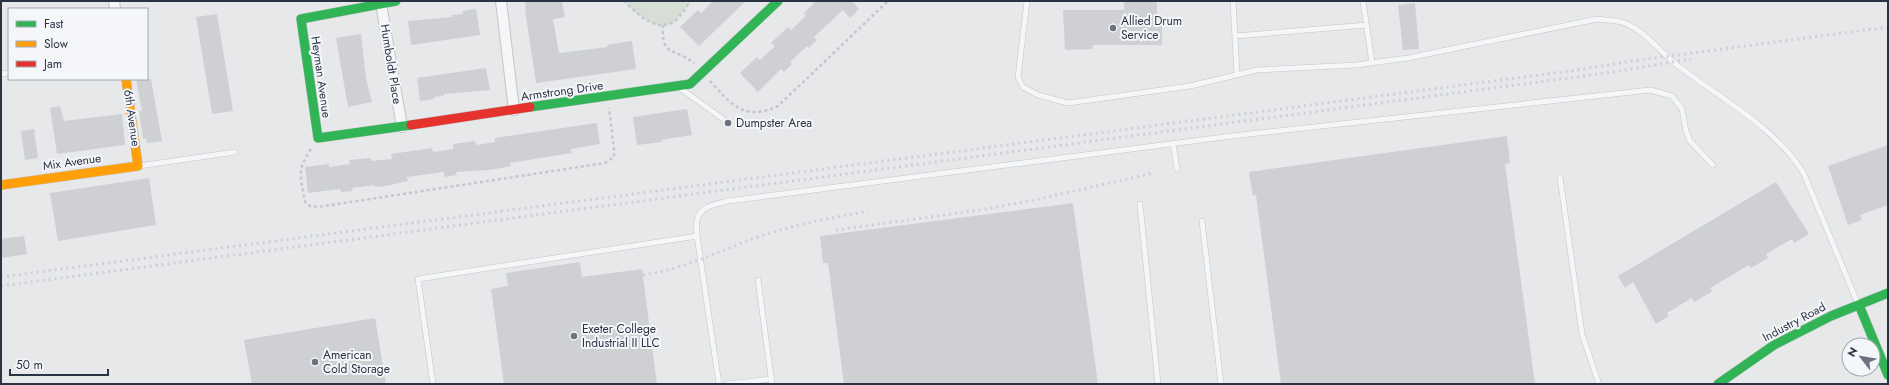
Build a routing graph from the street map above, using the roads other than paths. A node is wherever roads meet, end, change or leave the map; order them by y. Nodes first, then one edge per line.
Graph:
1 (396, 1) edge
2 (501, 1) edge
3 (778, 1) edge
4 (1028, 1) edge
5 (1233, 1) edge
6 (1363, 1) edge
7 (381, 3) edge
8 (1366, 25) junction
9 (1235, 36) junction
10 (1372, 62) junction
11 (1237, 75) junction
12 (126, 80) edge
13 (678, 86) junction
14 (514, 110) junction
15 (723, 119) dead end
16 (402, 127) junction
17 (318, 138) joint
18 (1174, 143) junction
19 (235, 152) dead end
20 (138, 162) junction
21 (1713, 165) dead end
22 (1177, 169) dead end
23 (1560, 177) dead end
24 (1, 185) edge
25 (1140, 204) dead end
26 (1202, 221) dead end
27 (697, 236) junction
28 (758, 280) dead end
29 (1888, 294) edge
30 (1859, 305) junction
31 (1888, 374) edge
32 (772, 382) edge
33 (433, 384) edge
34 (719, 384) edge
35 (727, 384) edge
36 (1158, 384) edge
37 (1222, 384) edge
38 (1598, 384) edge
39 (1718, 384) edge

1 - 7 street
2 - 14 street
3 - 13 street, Armstrong Drive
4 - 11 lane
5 - 9 lane
6 - 8 lane
7 - 16 street, Humboldt Place
7 - 17 street, Heyman Avenue
8 - 9 lane
8 - 10 lane
9 - 11 lane
10 - 11 lane
10 - 30 lane
12 - 20 street, 6th Avenue
13 - 14 street, Armstrong Drive
13 - 15 lane
14 - 16 street, Armstrong Drive
16 - 17 street, Armstrong Drive
18 - 21 lane
18 - 22 lane
18 - 27 lane
19 - 20 lane
20 - 24 street, Mix Avenue
23 - 38 lane
25 - 36 lane
26 - 37 lane
27 - 33 lane
27 - 34 lane
28 - 32 lane
29 - 30 street, Industry Road
30 - 31 street
30 - 39 street, Industry Road
32 - 35 lane

